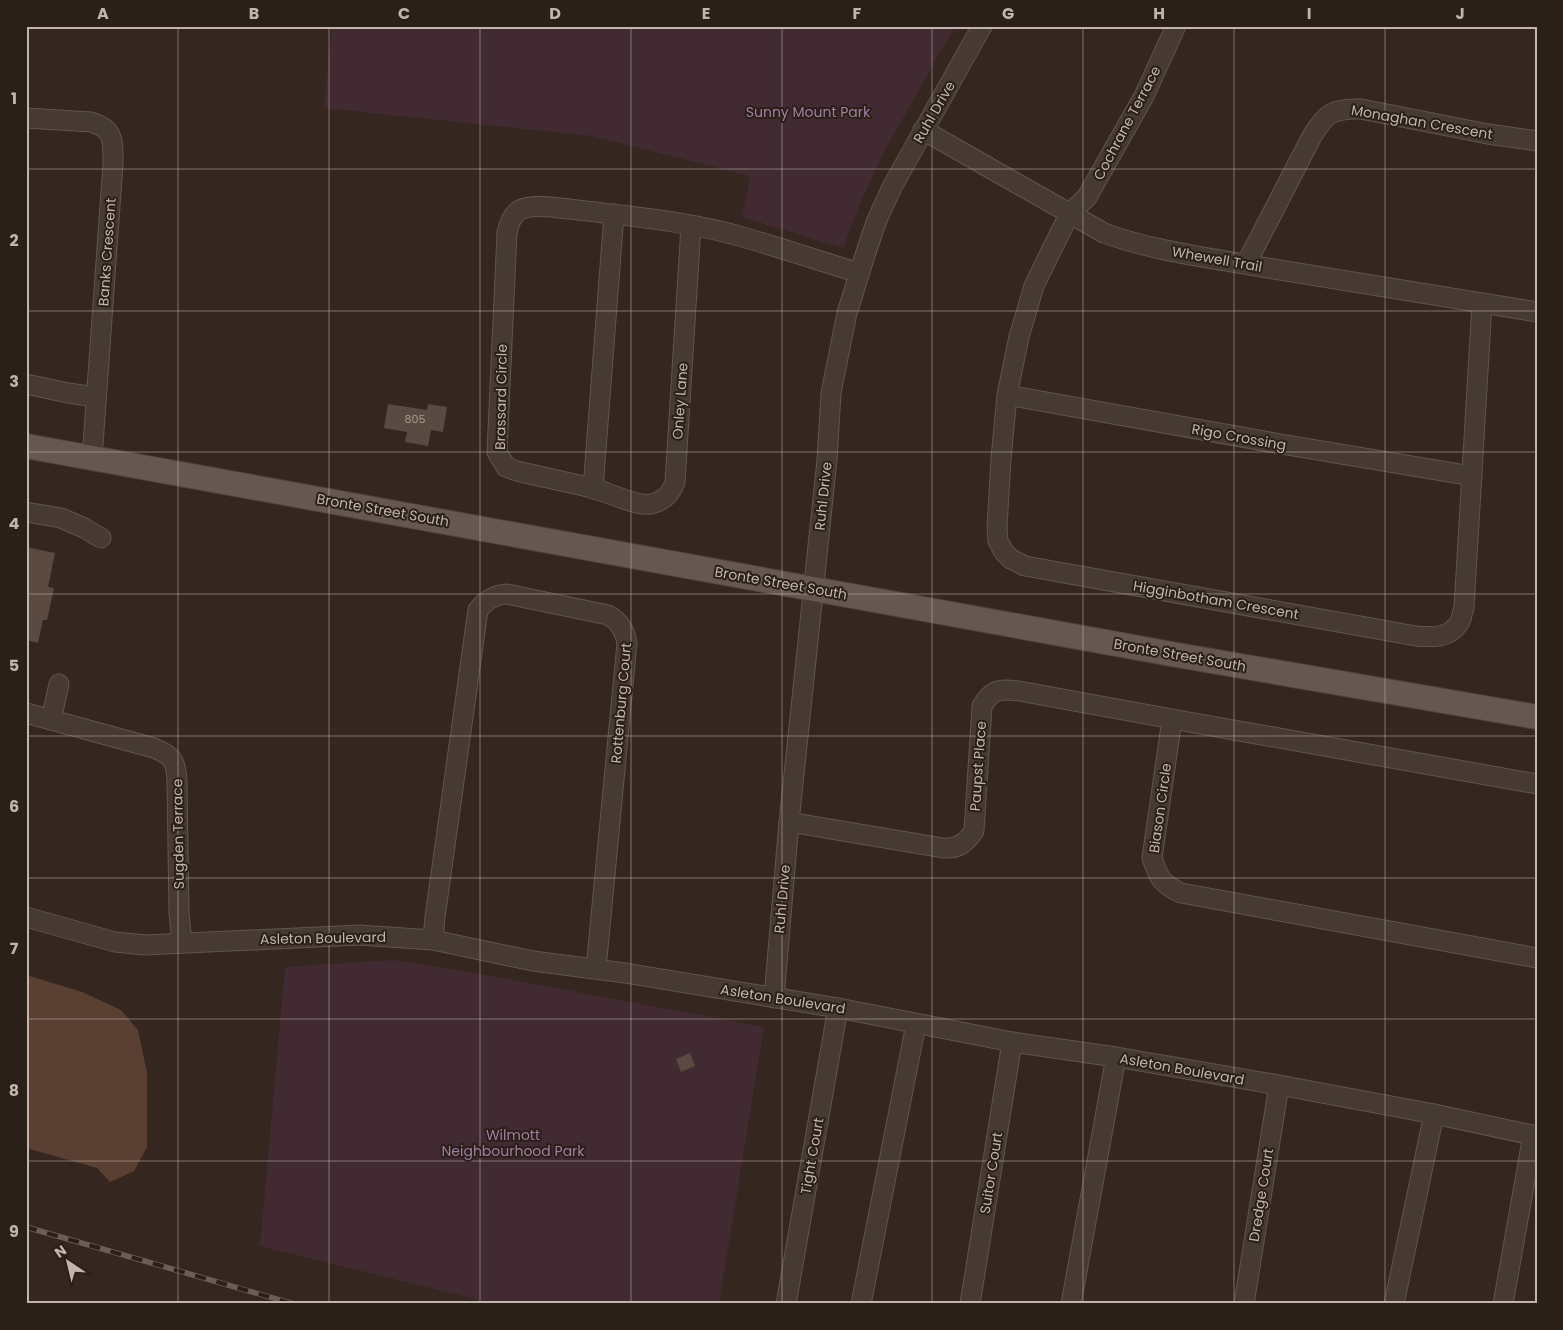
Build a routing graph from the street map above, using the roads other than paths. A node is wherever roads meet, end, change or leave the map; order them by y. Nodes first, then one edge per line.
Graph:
1 (982, 26) edge
2 (1176, 26) edge
3 (26, 118) edge
4 (923, 130) junction
5 (1537, 141) edge
6 (1070, 213) junction
7 (614, 214) junction
8 (691, 226) junction
9 (1246, 264) junction
10 (860, 273) junction
11 (1482, 304) junction
12 (1537, 312) edge
13 (26, 384) edge
14 (1007, 394) junction
15 (96, 397) junction
16 (26, 446) edge
17 (92, 459) junction
18 (1472, 476) junction
19 (593, 489) junction
20 (26, 512) edge
21 (101, 538) dead end
22 (813, 589) junction
23 (59, 684) dead end
24 (26, 713) edge
25 (1537, 717) edge
26 (52, 720) junction
27 (1172, 720) junction
28 (1537, 784) edge
29 (789, 822) junction
30 (26, 917) edge
31 (433, 940) junction
32 (182, 943) junction
33 (1537, 958) edge
34 (596, 969) junction
35 (774, 998) junction
36 (838, 1008) junction
37 (916, 1024) junction
38 (1012, 1042) junction
39 (1116, 1057) junction
40 (1279, 1085) junction
41 (1434, 1114) junction
42 (1535, 1135) edge
43 (786, 1304) edge
44 (861, 1304) edge
45 (970, 1304) edge
46 (1071, 1304) edge
47 (1244, 1304) edge
48 (1394, 1304) edge
49 (1503, 1304) edge

1 - 4 street, Ruhl Drive
2 - 6 street, Cochrane Terrace
3 - 15 street, Banks Crescent
4 - 6 street, Whewell Trail
4 - 10 street, Ruhl Drive
5 - 9 street, Monaghan Crescent
6 - 9 street, Whewell Trail
6 - 14 street, Higginbotham Crescent
7 - 8 street, Brassard Circle
7 - 19 street
7 - 19 street, Brassard Circle
8 - 10 street, Brassard Circle
8 - 19 street, Onley Lane
9 - 11 street, Whewell Trail
10 - 22 street, Ruhl Drive
11 - 12 street, Whewell Trail
11 - 18 street, Higginbotham Crescent
13 - 15 street
14 - 18 street, Rigo Crossing
14 - 18 street, Higginbotham Crescent
15 - 17 street, Banks Crescent
16 - 17 main road, Bronte Street South
17 - 22 main road, Bronte Street South
20 - 21 street
22 - 25 main road, Bronte Street South
22 - 29 street, Ruhl Drive
23 - 26 street
24 - 26 street, Sugden Terrace
26 - 32 street, Sugden Terrace
27 - 28 street
27 - 29 street, Paupst Place
27 - 33 street, Biason Circle
29 - 35 street, Ruhl Drive
30 - 32 street, Asleton Boulevard
31 - 32 street, Asleton Boulevard
31 - 34 street, Asleton Boulevard
31 - 34 street, Rottenburg Court
34 - 35 street, Asleton Boulevard
35 - 36 street, Asleton Boulevard
36 - 37 street, Asleton Boulevard
36 - 43 street, Tight Court
37 - 38 street, Asleton Boulevard
37 - 44 street
38 - 39 street, Asleton Boulevard
38 - 45 street, Suitor Court
39 - 40 street, Asleton Boulevard
39 - 46 street
40 - 41 street, Asleton Boulevard
40 - 47 street, Dredge Court
41 - 42 street, Asleton Boulevard
41 - 48 street
42 - 49 street

